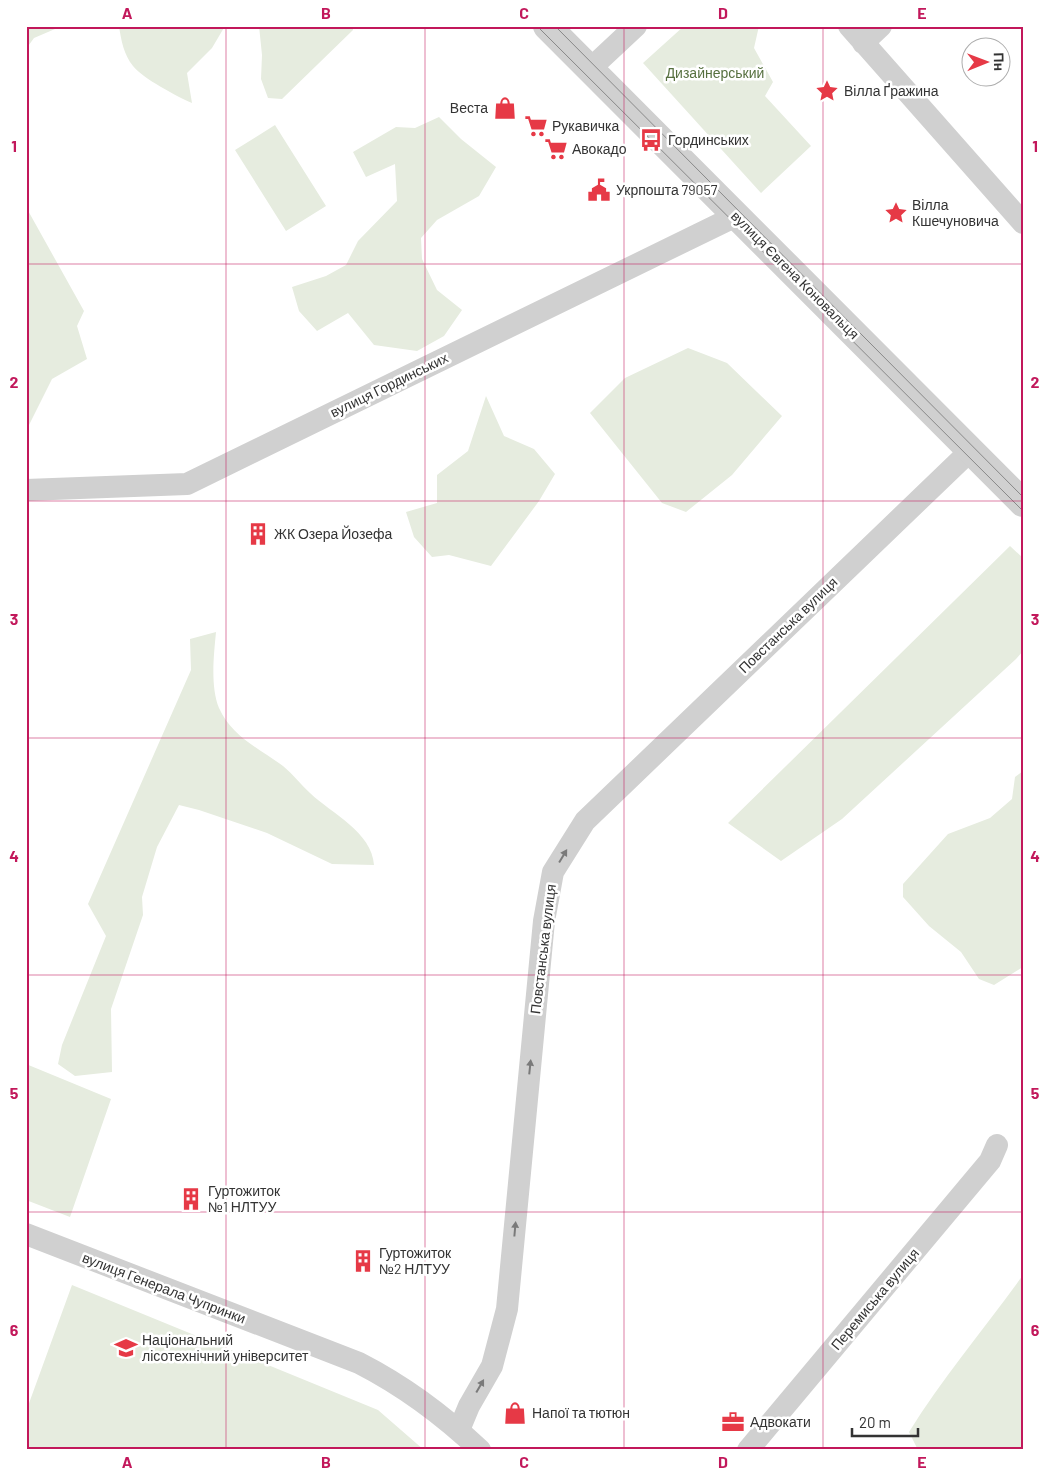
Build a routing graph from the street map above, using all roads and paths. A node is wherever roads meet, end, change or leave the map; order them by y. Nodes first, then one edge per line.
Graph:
1 (547, 26) edge
2 (636, 26) edge
3 (880, 26) edge
4 (856, 35) edge
5 (590, 70) junction
6 (736, 216) junction
7 (1023, 222) edge
8 (970, 450) junction
9 (26, 490) edge
10 (1023, 503) edge
11 (997, 1145) dead end
12 (26, 1234) edge
13 (459, 1430) junction
14 (480, 1450) edge
15 (748, 1450) edge

1 - 5 street, вулиця Євгена Коновальця
2 - 5 street
3 - 4 street
4 - 7 street
5 - 6 street, вулиця Євгена Коновальця
6 - 8 street, вулиця Євгена Коновальця
6 - 9 street, вулиця Гординських
8 - 10 street, вулиця Євгена Коновальця
13 -> 8 street, Повстанська вулиця
11 - 15 street, Перемиська вулиця
12 - 13 street, вулиця Генерала Чупринки
13 - 14 street, вулиця Генерала Чупринки

